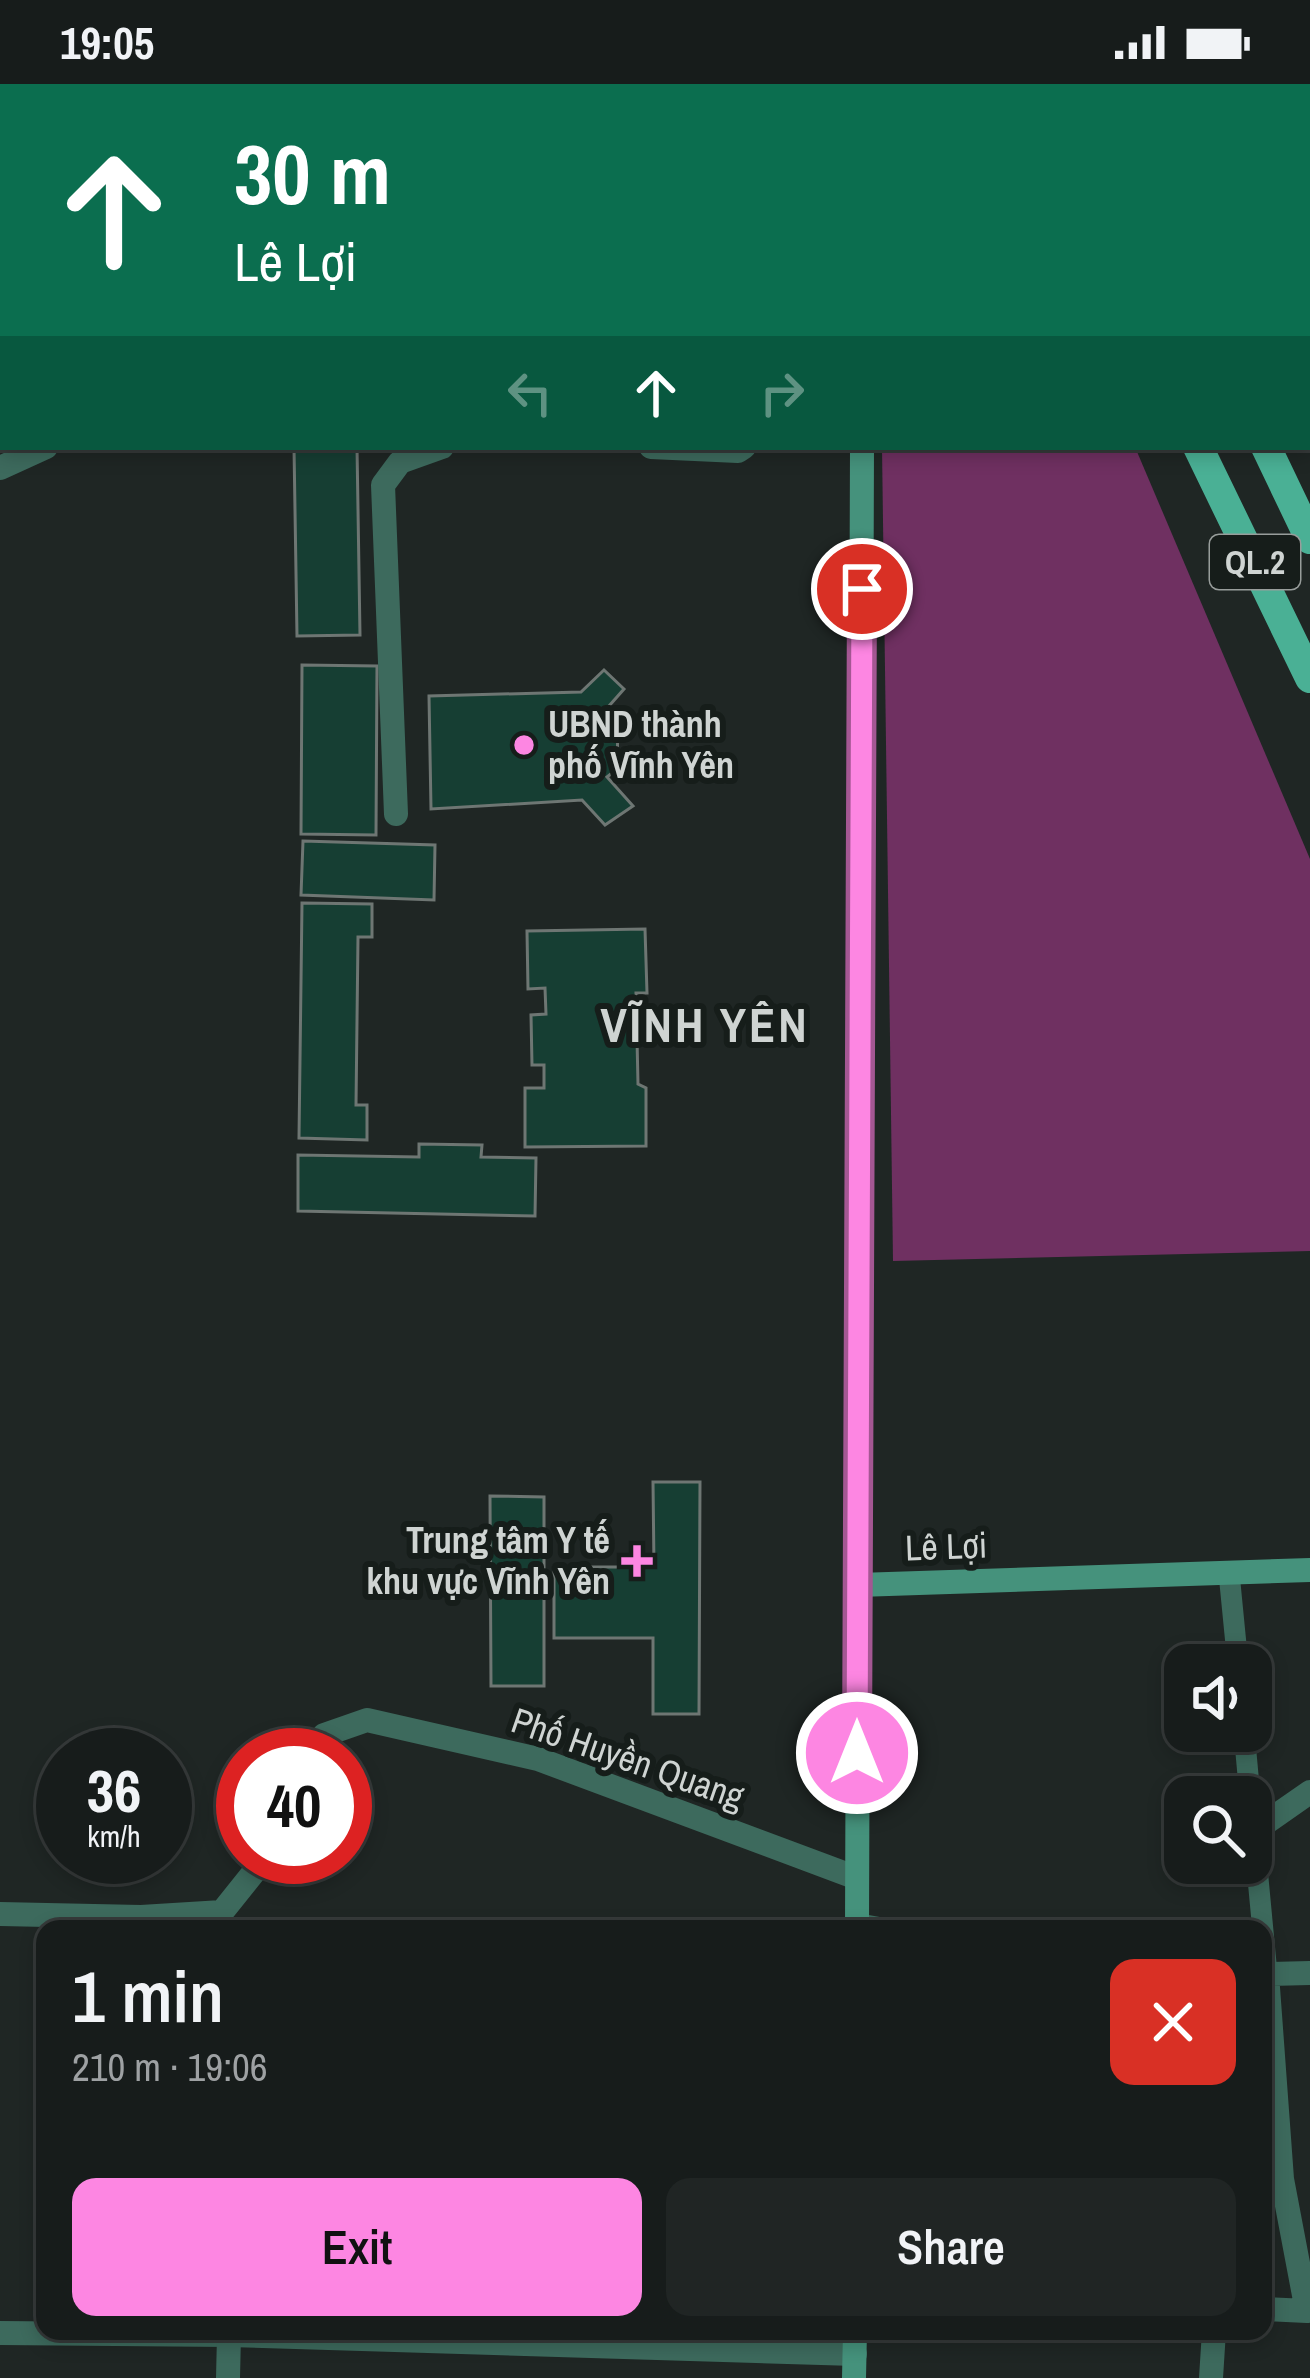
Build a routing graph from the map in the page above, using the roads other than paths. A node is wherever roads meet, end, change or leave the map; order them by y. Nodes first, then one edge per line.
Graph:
1 (39, 450) edge
2 (434, 450) edge
3 (703, 450) edge
4 (740, 450) edge
5 (862, 450) edge
6 (1199, 450) edge
7 (1267, 450) edge
8 (0, 468) edge
9 (1310, 539) edge
10 (1310, 678) edge
11 (396, 814) dead end
12 (1310, 1570) edge
13 (1228, 1573) junction
14 (858, 1585) junction
15 (1236, 1644) edge
16 (344, 1728) edge
17 (1310, 1792) edge
18 (1272, 1818) edge
19 (857, 1878) junction
20 (244, 1884) edge
21 (1258, 1884) edge
22 (0, 1914) edge
23 (864, 1920) edge
24 (1261, 1920) edge
25 (1310, 1973) edge
26 (1272, 1984) edge
27 (1272, 2051) edge
28 (1272, 2310) edge
29 (0, 2333) edge
30 (36, 2333) edge
31 (229, 2340) edge
32 (394, 2340) edge
33 (1213, 2340) edge
34 (855, 2354) edge
35 (228, 2378) edge
36 (1211, 2378) edge

1 - 8 street
2 - 11 street
3 - 4 street
5 - 14 street, Lê Lợi
6 - 10 main road, QL.2
7 - 9 main road, QL.2
12 - 13 street, Lê Lợi
13 - 14 street, Lê Lợi
13 - 15 lane
14 - 19 street
16 - 19 street, Phố Huyền Quang
17 - 18 street
19 - 23 street
20 - 22 street
21 - 24 lane
25 - 26 street
27 - 28 street
29 - 30 street
31 - 35 street
32 - 34 street
33 - 36 street

